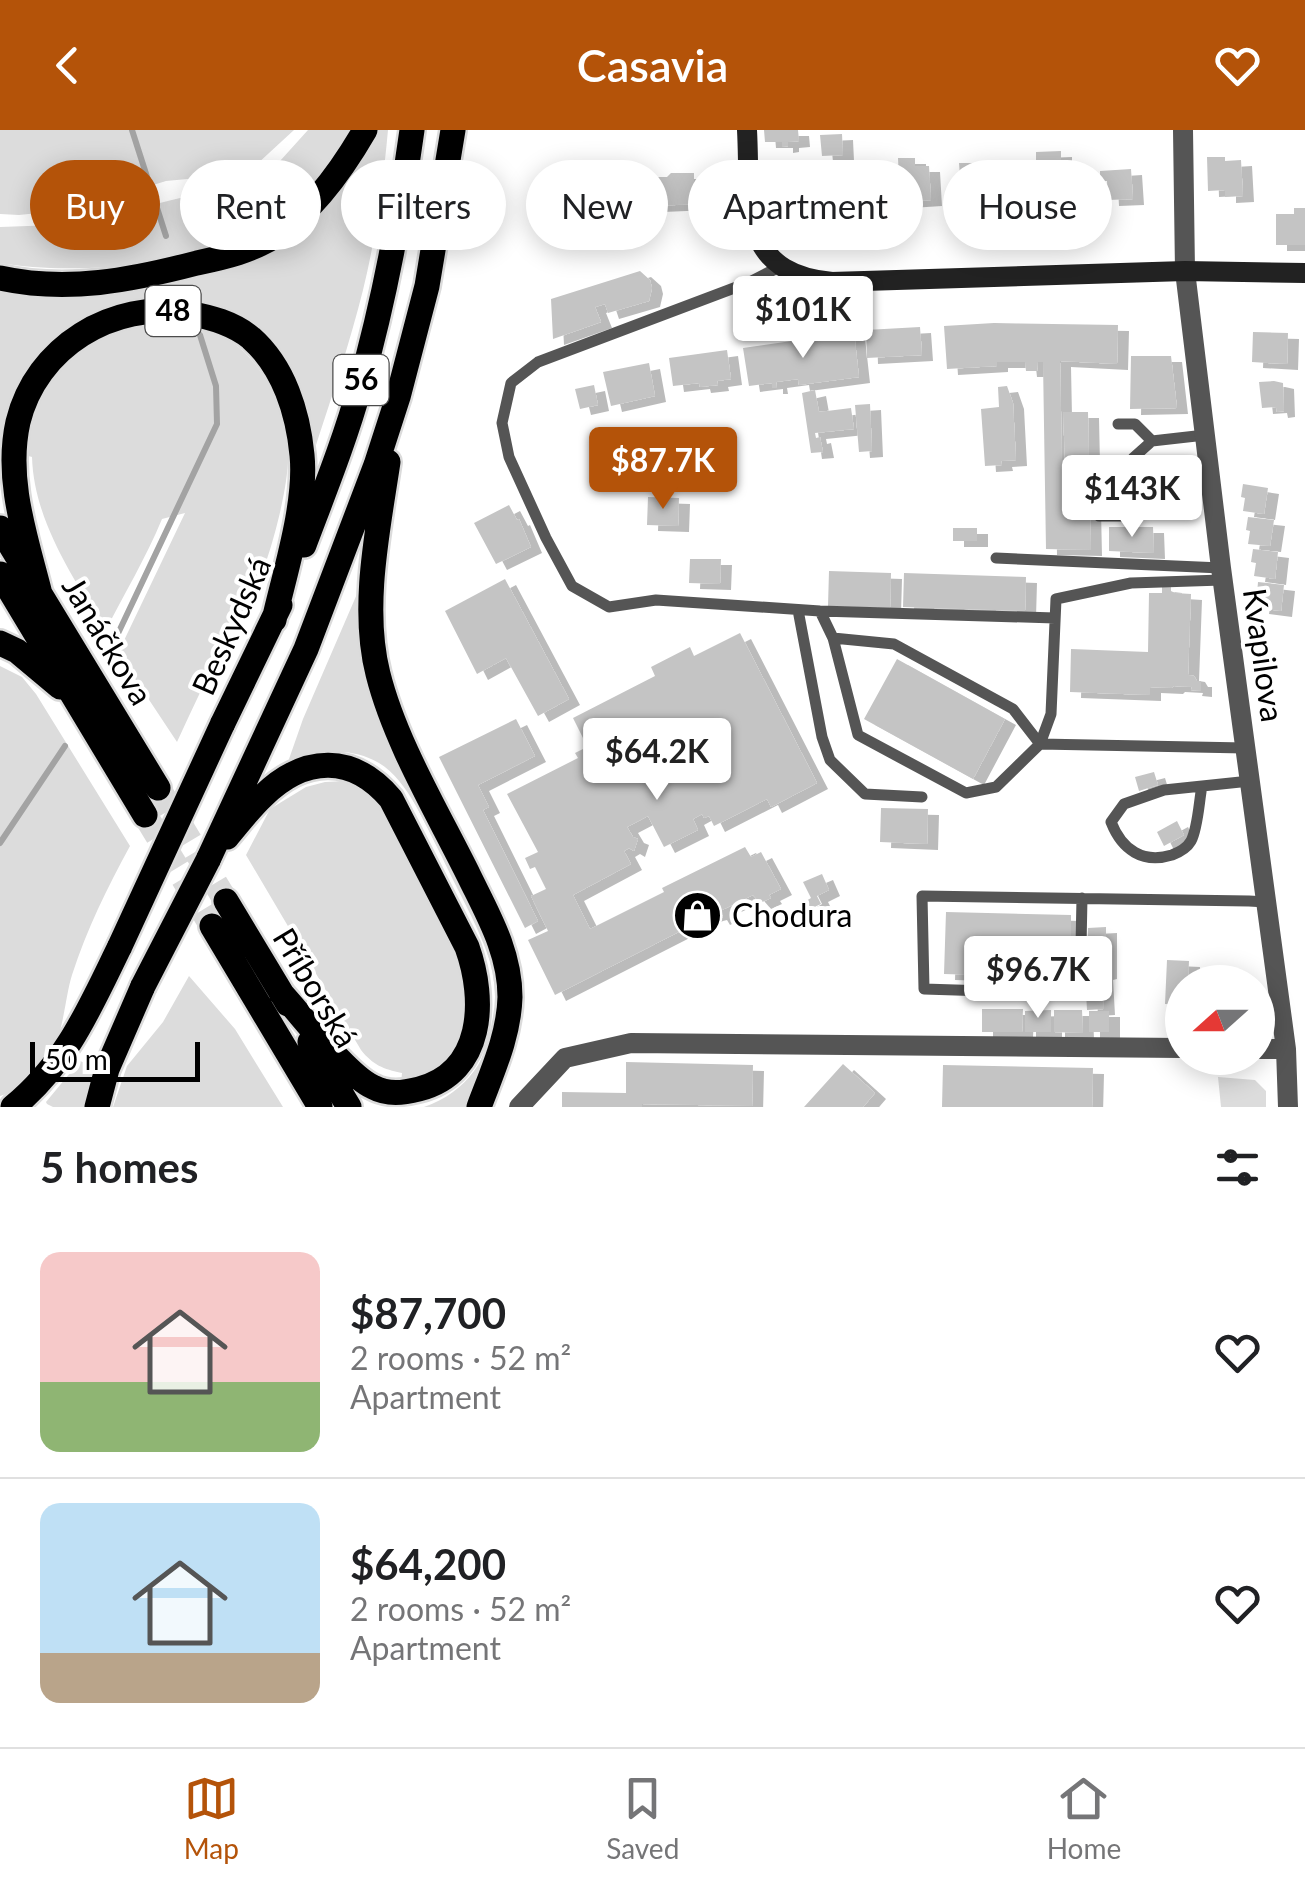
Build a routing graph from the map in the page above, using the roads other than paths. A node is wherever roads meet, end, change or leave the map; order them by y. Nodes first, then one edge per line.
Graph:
1 (365, 130) edge
2 (412, 130) edge
3 (453, 130) edge
4 (747, 130) edge
5 (1184, 130) edge
6 (781, 266) junction
7 (1185, 271) junction
8 (1305, 273) edge
9 (0, 278) edge
10 (398, 398) junction
11 (1118, 424) dead end
12 (1205, 435) junction
13 (1152, 441) junction
14 (1099, 516) dead end
15 (0, 528) edge
16 (996, 558) dead end
17 (0, 574) edge
18 (1222, 574) junction
19 (40, 594) junction
20 (798, 610) junction
21 (820, 611) junction
22 (1055, 618) junction
23 (274, 620) junction
24 (833, 638) junction
25 (0, 643) edge
26 (76, 700) junction
27 (1040, 744) junction
28 (1245, 748) junction
29 (1250, 781) junction
30 (1202, 786) junction
31 (158, 788) tunnel mouth
32 (922, 797) dead end
33 (145, 815) tunnel mouth
34 (208, 860) junction
35 (1082, 898) junction
36 (226, 902) tunnel mouth
37 (1266, 902) junction
38 (212, 926) tunnel mouth
39 (281, 993) junction
40 (1165, 1048) edge
41 (1275, 1049) edge
42 (1286, 1049) junction
43 (13, 1107) edge
44 (97, 1107) edge
45 (320, 1107) edge
46 (348, 1107) edge
47 (478, 1107) edge
48 (519, 1107) edge
49 (1288, 1107) edge

1 - 9 main road, 48
2 - 23 main road, Beskydská / 56
3 - 10 main road, 56
4 - 6 street
5 - 7 street, Kvapilova
6 - 7 street
6 - 20 lane
7 - 8 street
7 - 12 street, Kvapilova
10 - 34 main road, 56
10 - 47 main road
11 - 13 lane
12 - 13 lane
12 - 18 street, Kvapilova
13 - 14 lane
15 - 19 main road, Janáčkova / 48
16 - 18 lane
17 - 26 main road, Janáčkova
18 - 22 lane
18 - 28 street, Kvapilova
19 - 23 main road, 48
19 - 31 main road, Janáčkova / 48
20 - 21 lane
20 - 32 lane
21 - 22 lane
21 - 24 lane
22 - 27 lane
23 - 43 main road, Beskydská / 56, bridge
24 - 27 lane
24 - 27 lane
25 - 26 main road
26 - 33 main road, Janáčkova
27 - 28 lane
28 - 29 street, Kvapilova
29 - 30 lane
29 - 37 street, Kvapilova
30 - 30 lane
34 - 39 main road
34 - 44 main road, 56, bridge
35 - 35 lane
35 - 37 lane
36 - 39 main road, Příborská
37 - 42 street, Kvapilova
38 - 45 main road, Příborská
39 - 46 main road, Příborská
40 - 48 street
41 - 42 street
42 - 49 street, Kvapilova

